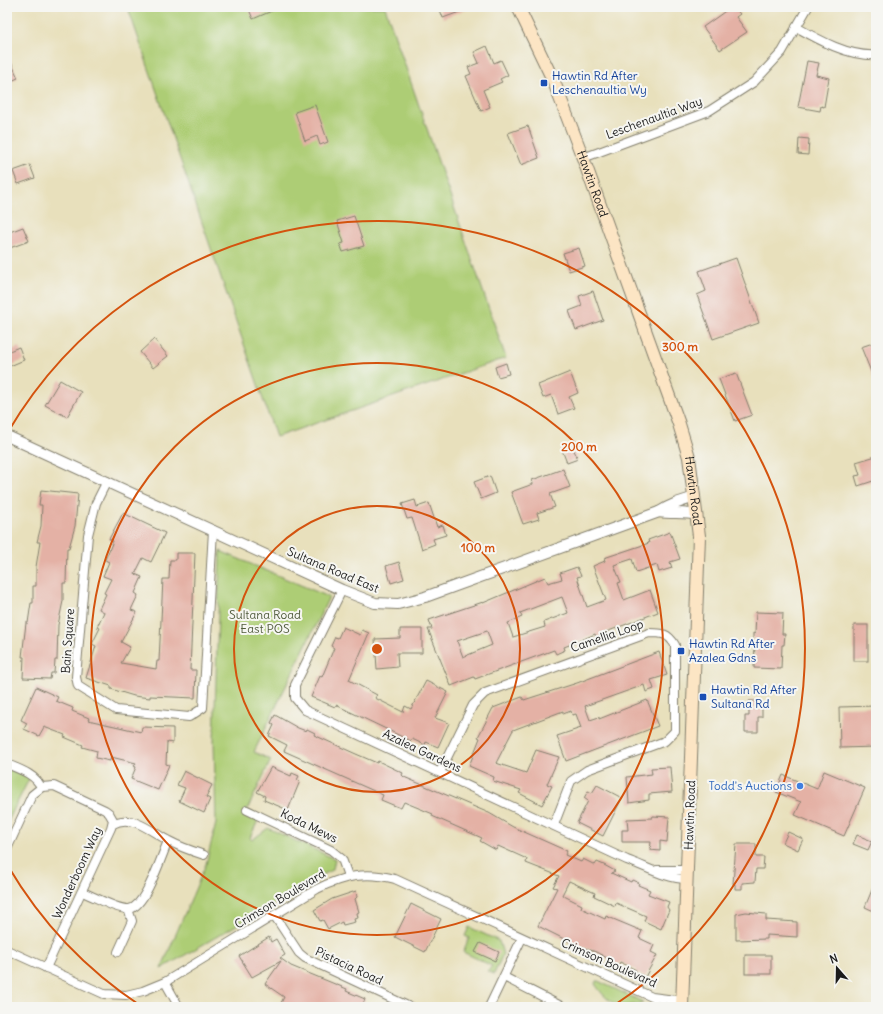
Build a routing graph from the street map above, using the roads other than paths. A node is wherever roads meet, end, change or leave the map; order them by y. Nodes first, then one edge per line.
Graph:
1 (518, 7) edge
2 (808, 7) edge
3 (796, 27) junction
4 (876, 55) edge
5 (583, 158) junction
6 (7, 436) edge
7 (107, 481) junction
8 (695, 498) junction
9 (659, 512) junction
10 (697, 515) junction
11 (214, 530) junction
12 (342, 590) junction
13 (7, 764) edge
14 (440, 772) junction
15 (41, 788) junction
16 (247, 810) dead end
17 (113, 824) junction
18 (554, 826) junction
19 (168, 841) junction
20 (7, 849) edge
21 (204, 855) dead end
22 (688, 875) junction
23 (348, 876) junction
24 (82, 892) junction
25 (128, 909) junction
26 (274, 915) junction
27 (522, 938) junction
28 (7, 950) edge
29 (118, 952) dead end
30 (46, 968) junction
31 (504, 977) junction
32 (165, 982) junction
33 (391, 1003) edge
34 (682, 1004) edge
35 (179, 1007) edge
36 (410, 1007) edge
37 (490, 1007) edge
38 (563, 1007) edge

1 - 5 main road, Hawtin Road
2 - 3 street, Leschenaultia Way
3 - 4 street
3 - 5 street, Leschenaultia Way
5 - 8 main road, Hawtin Road
6 - 7 street, Sultana Road East
7 - 11 street, Sultana Road East
7 - 11 street, Bain Square
8 - 9 street, Sultana Road East
8 - 10 main road, Hawtin Road
9 - 10 street, Sultana Road East
9 - 12 street, Sultana Road East
10 - 22 main road, Hawtin Road
11 - 12 street, Sultana Road East
12 - 14 street, Azalea Gardens
13 - 15 street
14 - 18 street, Azalea Gardens
14 - 18 street, Camellia Loop
15 - 17 street, Wonderboom Way
15 - 20 street
16 - 23 street, Koda Mews
17 - 19 street
17 - 24 street, Wonderboom Way
18 - 22 street, Azalea Gardens
19 - 21 street
19 - 25 street
22 - 34 main road, Hawtin Road
23 - 26 street, Crimson Boulevard
23 - 27 street, Crimson Boulevard
24 - 25 street
24 - 30 street, Wonderboom Way
25 - 29 street
26 - 32 street, Crimson Boulevard
26 - 33 street, Pistacia Road
27 - 31 street
27 - 34 street, Crimson Boulevard
28 - 30 street, Crimson Boulevard
30 - 32 street, Crimson Boulevard
31 - 37 street
31 - 38 street
32 - 35 street
33 - 36 street, Pistacia Road

